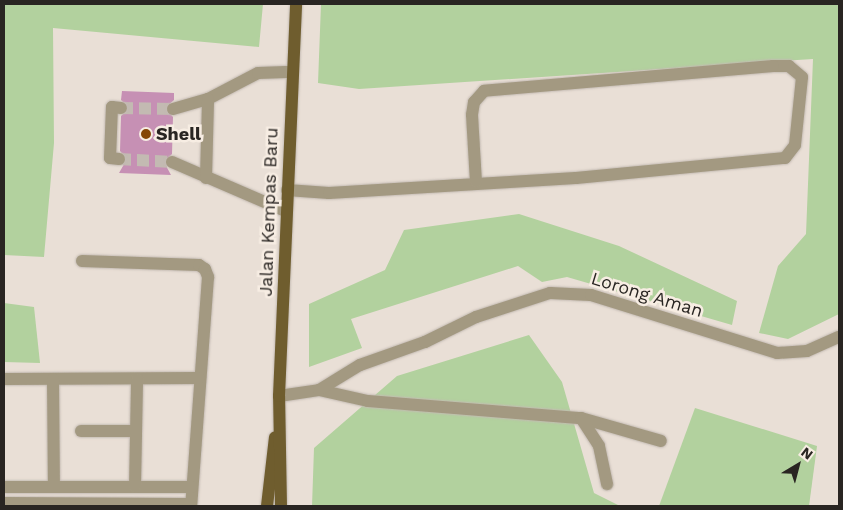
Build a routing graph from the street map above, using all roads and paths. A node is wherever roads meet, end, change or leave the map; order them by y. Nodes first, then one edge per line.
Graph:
1 (296, 4) edge
2 (293, 72) junction
3 (208, 98) junction
4 (121, 108) dead end
5 (173, 109) tunnel mouth
6 (119, 159) dead end
7 (172, 162) tunnel mouth
8 (206, 178) junction
9 (476, 182) junction
10 (287, 190) junction
11 (285, 211) junction
12 (82, 261) dead end
13 (839, 337) edge
14 (199, 378) junction
15 (53, 379) junction
16 (137, 379) junction
17 (4, 380) edge
18 (319, 390) junction
19 (279, 396) junction
20 (581, 418) junction
21 (278, 422) junction
22 (136, 430) junction
23 (81, 432) dead end
24 (660, 441) dead end
25 (607, 484) dead end
26 (4, 487) edge
27 (54, 487) junction
28 (134, 487) junction
29 (192, 487) junction
30 (4, 503) edge
31 (191, 505) edge
32 (267, 506) edge
33 (281, 506) edge

1 - 2 main road, Jalan Kempas Baru
2 - 3 street
2 - 10 main road, Jalan Kempas Baru
3 - 5 street
3 - 8 street
4 - 6 street
7 - 8 street
8 - 11 street
9 - 9 street
9 - 10 street
10 - 11 main road, Jalan Kempas Baru
11 - 19 main road, Jalan Kempas Baru
12 - 14 street
13 - 18 street, Lorong Aman
14 - 16 street
14 - 29 street
15 - 16 street
15 - 17 street
15 - 27 street
16 - 22 street
18 - 19 street, Lorong Aman
18 - 20 street
19 - 21 main road, Jalan Kempas Baru
20 - 24 street
20 - 25 street
21 - 32 main road, Jalan Kempas Baru
21 - 33 main road, Jalan Kempas Baru
22 - 23 street
22 - 28 street
26 - 27 street
27 - 28 street
28 - 29 street
29 - 31 street
30 - 31 street

